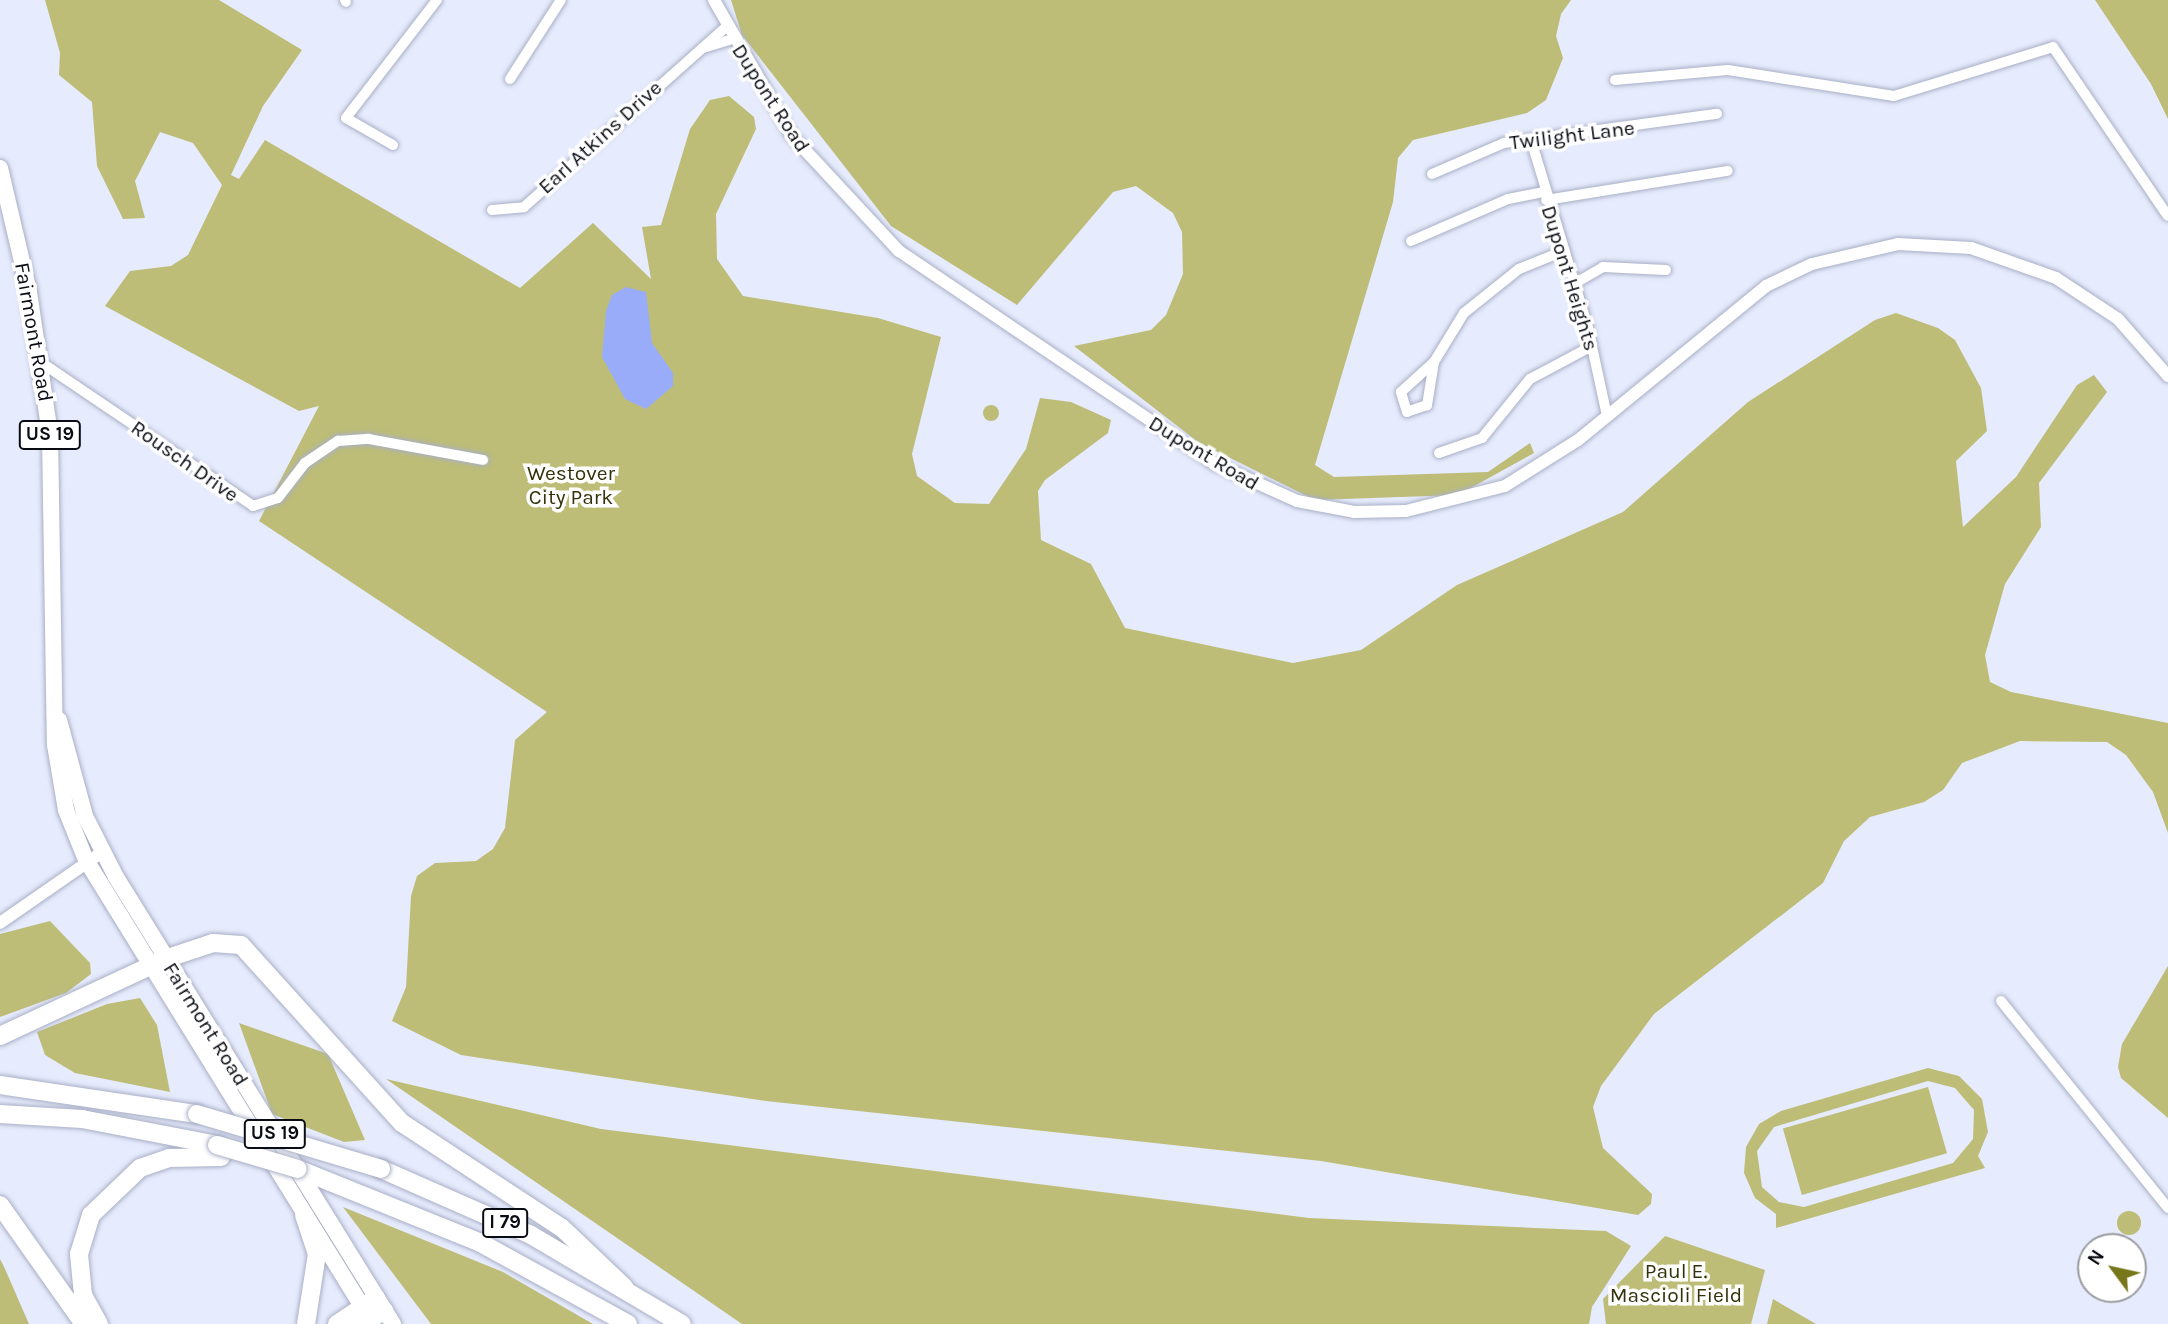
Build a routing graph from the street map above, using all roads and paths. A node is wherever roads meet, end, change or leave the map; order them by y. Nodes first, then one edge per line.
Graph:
1 (437, 0) edge
2 (561, 0) edge
3 (714, 0) edge
4 (729, 33) junction
5 (510, 79) dead end
6 (1615, 80) dead end
7 (1717, 114) dead end
8 (1531, 139) junction
9 (393, 145) dead end
10 (0, 168) edge
11 (1728, 171) dead end
12 (1432, 174) dead end
13 (1545, 196) junction
14 (492, 210) dead end
15 (5, 211) edge
16 (2168, 216) edge
17 (1411, 241) dead end
18 (1561, 252) junction
19 (1666, 270) dead end
20 (1572, 285) junction
21 (1592, 346) junction
22 (1434, 362) junction
23 (42, 363) junction
24 (2168, 376) edge
25 (1606, 416) junction
26 (1439, 453) dead end
27 (483, 460) dead end
28 (55, 707) junction
29 (102, 852) junction
30 (86, 860) junction
31 (0, 923) edge
32 (159, 963) junction
33 (2000, 1001) dead end
34 (0, 1036) edge
35 (0, 1086) edge
36 (0, 1114) edge
37 (219, 1151) junction
38 (0, 1205) edge
39 (2168, 1208) edge
40 (304, 1215) junction
41 (624, 1287) junction
42 (374, 1315) edge
43 (84, 1324) edge
44 (99, 1324) edge
45 (306, 1324) edge
46 (337, 1324) edge
47 (628, 1324) edge
48 (682, 1324) edge

1 - 9 street
2 - 5 street
3 - 4 street, Dupont Road
4 - 14 street, Earl Atkins Drive
4 - 25 street, Dupont Road
6 - 16 street
7 - 8 street, Twilight Lane
8 - 12 street, Twilight Lane
8 - 13 street, Dupont Heights
10 - 15 main road, Fairmont Road / US 19
11 - 13 street
13 - 17 street
13 - 18 street, Dupont Heights
15 - 23 main road, Fairmont Road / US 19
18 - 20 street, Dupont Heights
18 - 22 street
19 - 20 street
20 - 21 street, Dupont Heights
21 - 25 street, Dupont Heights
21 - 26 street
22 - 22 street
23 - 27 street, Rousch Drive
23 - 28 main road, Fairmont Road / US 19
24 - 25 street, Dupont Road
28 - 29 main road, Fairmont Road / US 19
28 - 30 main road, Fairmont Road / US 19
29 - 30 street
29 - 32 main road, Fairmont Road / US 19
30 - 31 street
30 - 32 main road, Fairmont Road / US 19
32 - 34 highway
32 - 40 main road, Fairmont Road / US 19
32 - 41 highway
32 - 42 main road, Fairmont Road / US 19
33 - 39 street
35 - 41 highway, I 79, bridge
36 - 37 highway
37 - 44 highway
37 - 47 highway, I 79, bridge
38 - 43 highway
40 - 42 main road, Fairmont Road / US 19
40 - 45 highway
41 - 48 highway, I 79
42 - 46 highway

